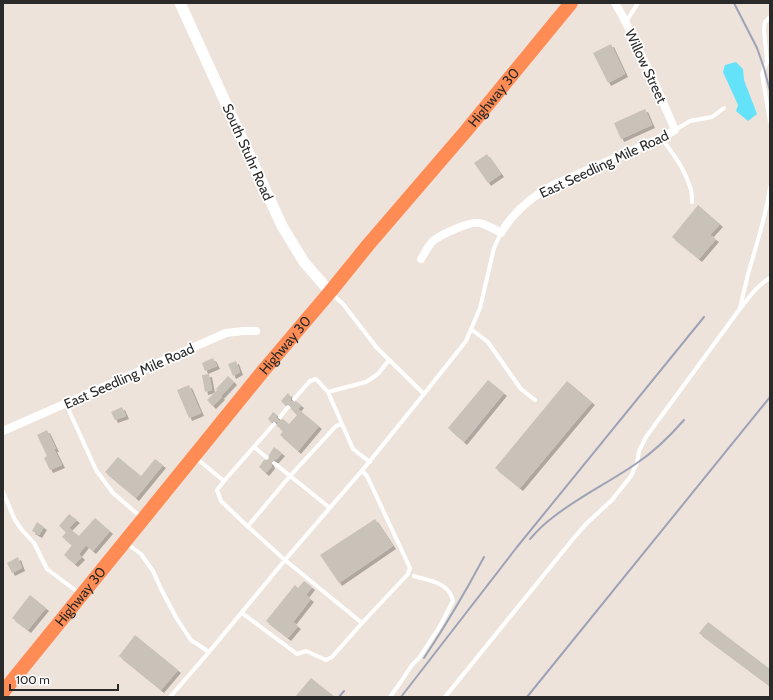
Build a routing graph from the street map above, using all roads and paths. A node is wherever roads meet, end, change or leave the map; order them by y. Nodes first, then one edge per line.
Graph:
1 (180, 3) edge
2 (571, 3) edge
3 (615, 3) edge
4 (638, 3) edge
5 (770, 17) edge
6 (625, 22) junction
7 (724, 108) dead end
8 (770, 122) edge
9 (675, 130) junction
10 (661, 138) junction
11 (770, 187) edge
12 (692, 202) dead end
13 (501, 233) junction
14 (421, 259) dead end
15 (770, 278) edge
16 (330, 292) junction
17 (739, 310) junction
18 (471, 329) junction
19 (256, 331) dead end
20 (389, 360) junction
21 (328, 392) junction
22 (424, 394) junction
23 (294, 399) dead end
24 (535, 400) dead end
25 (66, 404) junction
26 (288, 407) dead end
27 (280, 417) dead end
28 (274, 424) dead end
29 (342, 424) junction
30 (3, 432) edge
31 (254, 447) junction
32 (194, 457) junction
33 (266, 457) dead end
34 (370, 462) junction
35 (274, 463) dead end
36 (362, 471) junction
37 (290, 476) junction
38 (224, 481) junction
39 (3, 492) edge
40 (330, 508) junction
41 (143, 519) junction
42 (248, 526) junction
43 (124, 542) junction
44 (285, 560) junction
45 (414, 576) dead end
46 (82, 595) junction
47 (242, 613) junction
48 (362, 623) junction
49 (209, 652) junction
50 (3, 692) edge
51 (170, 697) edge
52 (390, 697) edge
53 (446, 697) edge

1 - 16 main road, South Stuhr Road
2 - 16 highway, Highway 30
3 - 6 street, Willow Street
4 - 6 lane
5 - 8 lane
6 - 9 street, Willow Street
7 - 9 lane
9 - 10 street, East Seedling Mile Road
10 - 12 lane
10 - 13 street, East Seedling Mile Road
11 - 17 lane
13 - 14 street
13 - 18 lane
15 - 17 lane
16 - 20 lane
16 - 32 highway, Highway 30
17 - 53 lane
18 - 22 lane
18 - 24 lane
19 - 25 street, East Seedling Mile Road
20 - 21 lane
20 - 22 lane
21 - 23 lane
21 - 29 lane
22 - 34 lane
25 - 30 street, East Seedling Mile Road
25 - 41 lane
26 - 27 lane
28 - 31 lane
29 - 34 lane
29 - 37 lane
31 - 33 lane
31 - 38 lane
32 - 38 lane
32 - 41 highway, Highway 30
34 - 36 lane
35 - 37 lane
36 - 40 lane
36 - 48 lane
37 - 40 lane
37 - 42 lane
38 - 42 lane
39 - 46 lane
40 - 44 lane
41 - 43 highway, Highway 30
42 - 44 lane
43 - 46 highway, Highway 30
43 - 49 lane
44 - 47 lane
44 - 48 lane
45 - 52 lane
46 - 50 highway, Highway 30
47 - 48 lane
47 - 49 lane
49 - 51 lane

